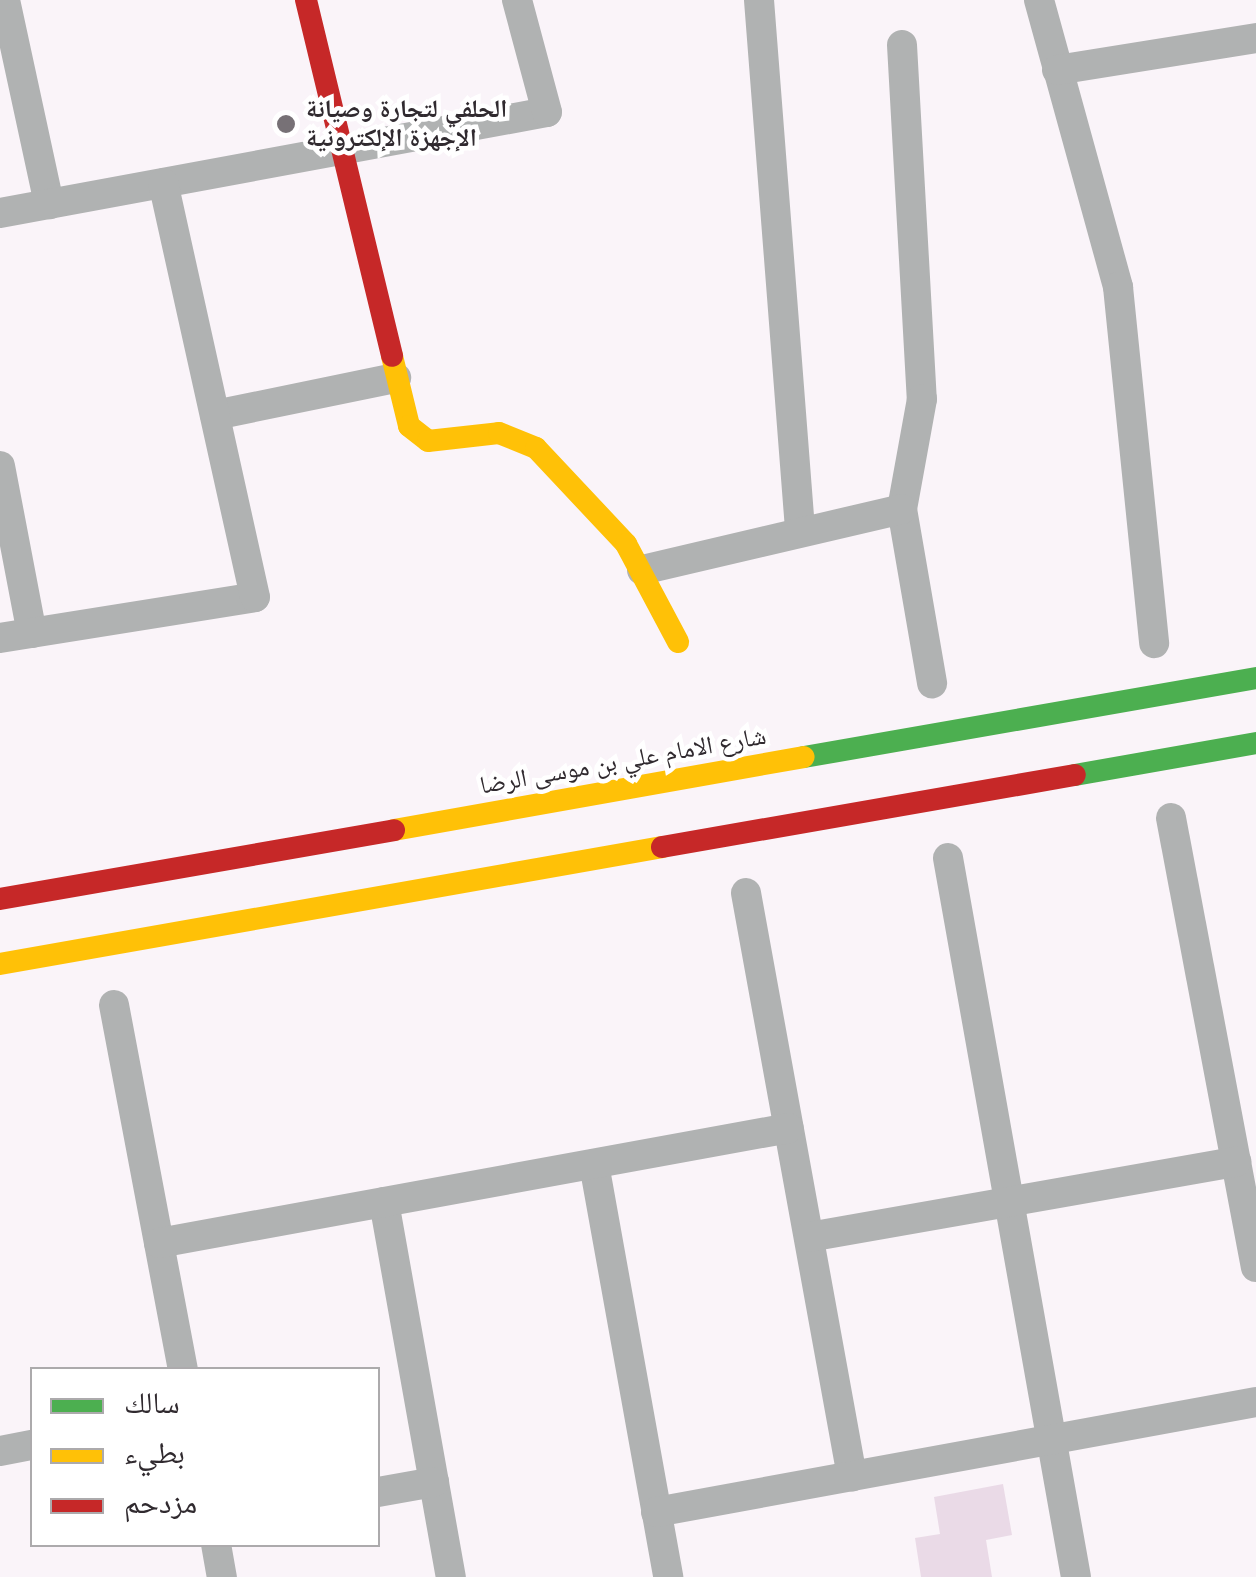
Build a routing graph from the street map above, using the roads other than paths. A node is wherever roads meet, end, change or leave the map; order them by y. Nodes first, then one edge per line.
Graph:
1 (4, 0) edge
2 (306, 0) edge
3 (517, 0) edge
4 (759, 0) edge
5 (1039, 0) edge
6 (1256, 38) edge
7 (902, 46) dead end
8 (1057, 70) junction
9 (339, 150) junction
10 (163, 183) junction
11 (49, 204) junction
12 (0, 214) edge
13 (396, 378) junction
14 (215, 415) junction
15 (0, 466) edge
16 (902, 509) junction
17 (800, 528) junction
18 (642, 570) junction
19 (32, 633) junction
20 (0, 638) edge
21 (678, 642) dead end
22 (1154, 643) dead end
23 (1256, 678) edge
24 (932, 683) dead end
25 (1256, 743) edge
26 (1171, 818) dead end
27 (948, 858) dead end
28 (746, 893) dead end
29 (0, 899) edge
30 (0, 964) edge
31 (114, 1005) dead end
32 (789, 1128) junction
33 (1236, 1162) junction
34 (594, 1164) junction
35 (384, 1202) junction
36 (1009, 1202) junction
37 (809, 1237) junction
38 (159, 1243) junction
39 (1256, 1267) edge
40 (182, 1367) edge
41 (1256, 1402) edge
42 (1052, 1440) junction
43 (30, 1445) edge
44 (0, 1451) edge
45 (852, 1476) junction
46 (434, 1482) junction
47 (380, 1492) edge
48 (656, 1512) junction
49 (217, 1547) edge
50 (222, 1577) edge
51 (451, 1577) edge
52 (668, 1577) edge
53 (1076, 1577) edge

1 - 11 street
2 - 9 main road
3 - 9 street
4 - 17 street
5 - 8 street
6 - 8 street
7 - 16 street
8 - 22 street
9 - 10 street
9 - 13 main road
10 - 11 street
10 - 14 street
11 - 12 street
13 - 14 street
13 - 18 main road
14 - 19 street
15 - 19 street
16 - 17 street
16 - 24 street
17 - 18 street
18 - 21 main road
19 - 20 street
23 - 29 main road, شارع الامام علي بن موسى الرضا
25 - 30 main road
26 - 33 street
27 - 36 street
28 - 32 street
31 - 38 street
32 - 34 street
32 - 37 street
33 - 36 street
33 - 39 street
34 - 35 street
34 - 48 street
35 - 38 street
35 - 46 street
36 - 37 street
36 - 42 street
37 - 45 street
38 - 40 street
41 - 42 street
42 - 45 street
42 - 53 street
43 - 44 street
45 - 48 street
46 - 47 street
46 - 51 street
48 - 52 street
49 - 50 street

